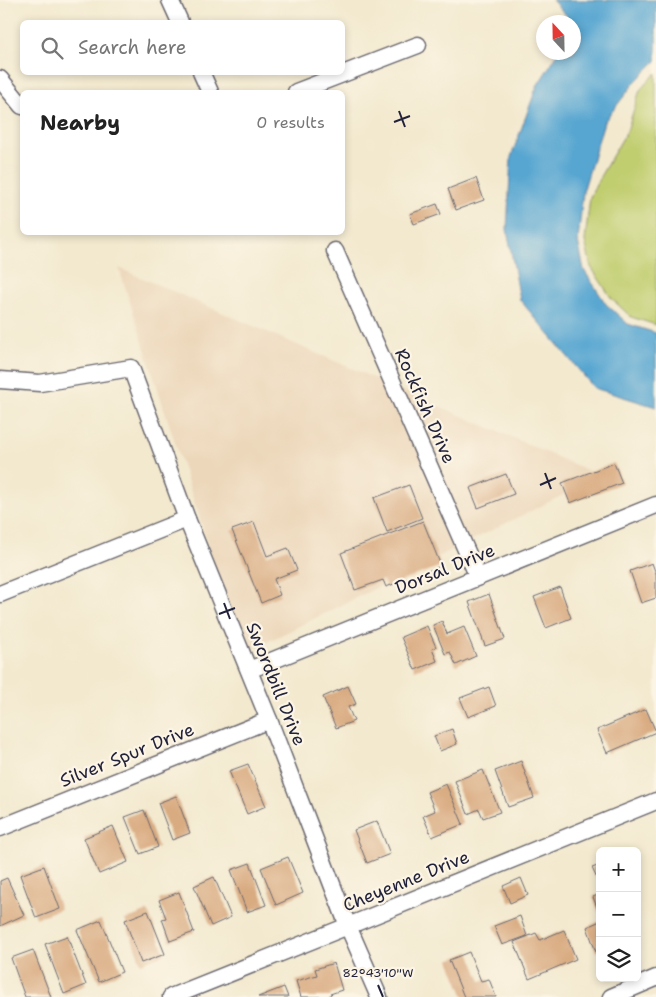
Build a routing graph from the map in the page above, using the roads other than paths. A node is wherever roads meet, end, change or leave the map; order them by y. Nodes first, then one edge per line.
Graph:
1 (170, 0) edge
2 (179, 20) edge
3 (418, 45) dead end
4 (345, 73) edge
5 (202, 75) edge
6 (340, 75) edge
7 (0, 79) edge
8 (209, 90) edge
9 (301, 90) edge
10 (20, 104) edge
11 (335, 251) dead end
12 (0, 380) edge
13 (656, 505) edge
14 (187, 519) junction
15 (478, 577) junction
16 (0, 594) edge
17 (249, 670) junction
18 (269, 720) junction
19 (656, 801) edge
20 (0, 828) edge
21 (348, 926) junction
22 (656, 978) edge
23 (171, 997) edge
24 (379, 997) edge
25 (611, 997) edge

1 - 2 street
3 - 4 street
5 - 8 street
6 - 9 street
7 - 10 street
11 - 15 street, Rockfish Drive
12 - 14 street, Swordbill Drive
13 - 15 street, Dorsal Drive
14 - 16 street
14 - 17 street, Swordbill Drive
15 - 17 street, Dorsal Drive
17 - 18 street, Swordbill Drive
18 - 20 street, Silver Spur Drive
18 - 21 street, Swordbill Drive
19 - 21 street, Cheyenne Drive
21 - 23 street, Cheyenne Drive
21 - 24 street, Swordbill Drive
22 - 25 street

